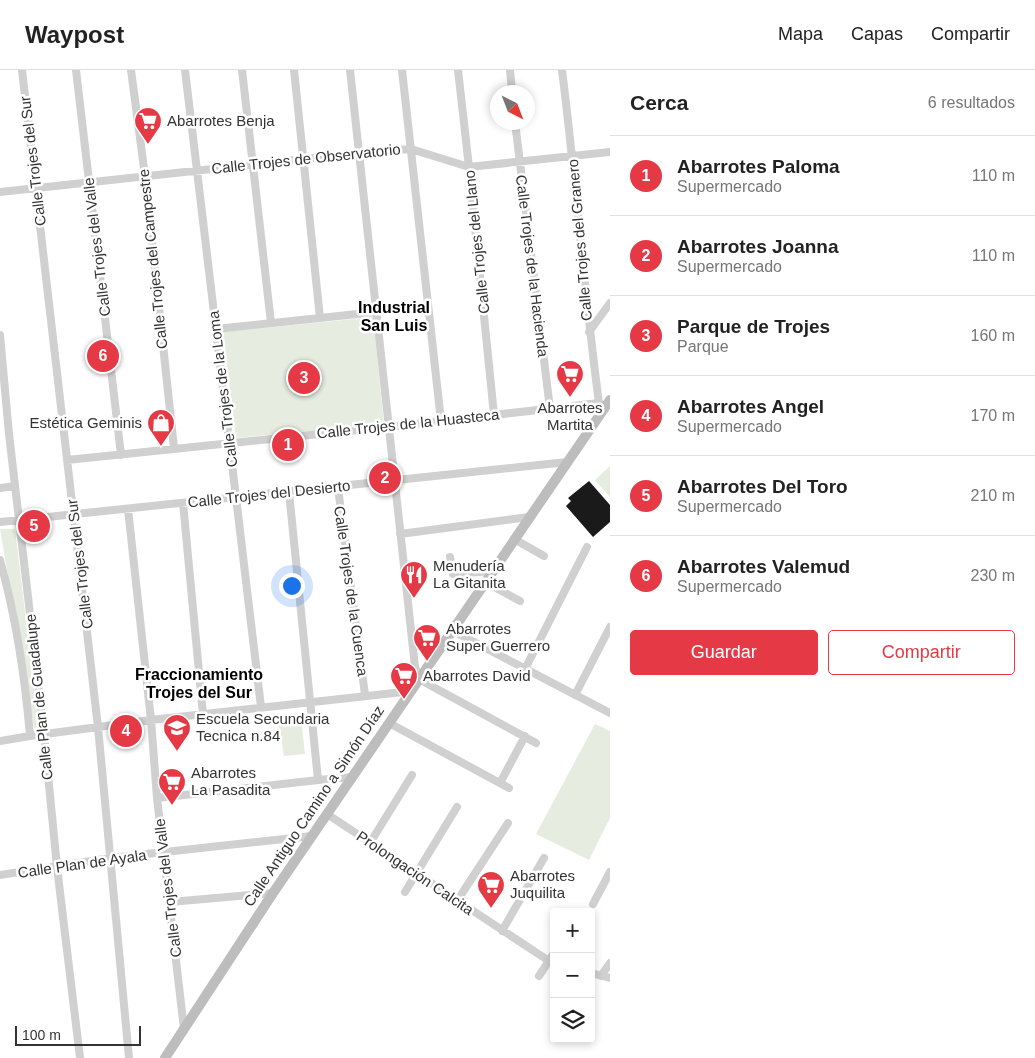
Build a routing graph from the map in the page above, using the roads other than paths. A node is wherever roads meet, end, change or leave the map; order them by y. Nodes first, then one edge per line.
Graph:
1 (22, 70) edge
2 (76, 70) edge
3 (132, 70) edge
4 (185, 70) edge
5 (242, 70) edge
6 (294, 70) edge
7 (350, 70) edge
8 (402, 70) edge
9 (458, 70) edge
10 (510, 70) edge
11 (562, 70) edge
12 (511, 85) edge
13 (516, 130) edge
14 (410, 149) junction
15 (610, 152) edge
16 (359, 153) junction
17 (573, 156) junction
18 (304, 160) junction
19 (519, 162) junction
20 (252, 165) junction
21 (469, 167) junction
22 (197, 170) junction
23 (145, 176) junction
24 (90, 182) junction
25 (37, 187) junction
26 (0, 192) edge
27 (610, 303) edge
28 (376, 312) junction
29 (320, 318) junction
30 (271, 323) junction
31 (216, 329) junction
32 (589, 332) junction
33 (0, 335) edge
34 (2, 378) edge
35 (605, 403) edge
36 (550, 409) junction
37 (494, 415) junction
38 (441, 421) junction
39 (388, 427) junction
40 (9, 434) junction
41 (0, 435) edge
42 (230, 442) junction
43 (174, 448) junction
44 (121, 455) junction
45 (67, 460) junction
46 (567, 462) junction
47 (394, 481) junction
48 (15, 486) junction
49 (0, 488) edge
50 (338, 488) junction
51 (289, 492) junction
52 (236, 497) junction
53 (183, 503) junction
54 (128, 508) junction
55 (74, 514) junction
56 (529, 517) junction
57 (19, 521) junction
58 (0, 522) edge
59 (400, 534) junction
60 (514, 539) junction
61 (587, 547) dead end
62 (544, 556) dead end
63 (450, 557) dead end
64 (0, 560) edge
65 (492, 571) junction
66 (485, 582) junction
67 (520, 601) dead end
68 (610, 627) edge
69 (453, 631) junction
70 (525, 669) junction
71 (420, 679) junction
72 (412, 691) junction
73 (365, 695) junction
74 (575, 695) junction
75 (310, 701) junction
76 (261, 707) junction
77 (610, 713) edge
78 (203, 714) junction
79 (151, 720) junction
80 (389, 723) junction
81 (98, 727) junction
82 (44, 734) junction
83 (30, 736) junction
84 (524, 736) junction
85 (0, 741) edge
86 (536, 743) dead end
87 (412, 775) dead end
88 (352, 777) junction
89 (318, 780) junction
90 (500, 783) junction
91 (509, 788) dead end
92 (157, 798) junction
93 (457, 807) dead end
94 (327, 814) junction
95 (508, 823) dead end
96 (312, 836) junction
97 (370, 843) junction
98 (164, 852) junction
99 (110, 858) junction
100 (544, 858) dead end
101 (57, 866) junction
102 (417, 874) junction
103 (0, 875) edge
104 (609, 877) edge
105 (405, 892) dead end
106 (273, 893) junction
107 (457, 901) junction
108 (170, 902) junction
109 (593, 904) dead end
110 (502, 931) junction
111 (550, 961) edge
112 (550, 963) edge
113 (610, 963) edge
114 (595, 974) edge
115 (539, 976) dead end
116 (602, 976) junction
117 (610, 978) edge
118 (184, 1029) junction
119 (80, 1058) edge
120 (129, 1058) edge
121 (165, 1058) edge

1 - 25 street, Calle Trojes del Sur
2 - 24 street, Calle Trojes del Valle
3 - 23 street, Calle Trojes del Campestre
4 - 22 street, Calle Trojes de la Loma
5 - 20 street
6 - 18 street
7 - 16 street
8 - 14 street
9 - 21 street, Calle Trojes del Llano
10 - 12 street
11 - 17 street, Calle Trojes del Granero
13 - 19 street, Calle Trojes de la Hacienda
14 - 16 street, Calle Trojes de Observatorio
14 - 21 street, Calle Trojes de Observatorio
14 - 38 street
15 - 17 street, Calle Trojes de Observatorio
16 - 18 street, Calle Trojes de Observatorio
16 - 28 street
17 - 19 street, Calle Trojes de Observatorio
17 - 32 street, Calle Trojes del Granero
18 - 20 street, Calle Trojes de Observatorio
18 - 29 street
19 - 21 street, Calle Trojes de Observatorio
19 - 36 street, Calle Trojes de la Hacienda
20 - 22 street, Calle Trojes de Observatorio
20 - 30 street
21 - 37 street, Calle Trojes del Llano
22 - 23 street, Calle Trojes de Observatorio
22 - 31 street, Calle Trojes de la Loma
23 - 24 street, Calle Trojes de Observatorio
23 - 43 street, Calle Trojes del Campestre
24 - 25 street, Calle Trojes de Observatorio
24 - 44 street, Calle Trojes del Valle
25 - 26 street, Calle Trojes de Observatorio
25 - 45 street, Calle Trojes del Sur
27 - 32 street
28 - 29 street
28 - 39 street
29 - 30 street
30 - 31 street
31 - 42 street, Calle Trojes de la Loma
32 - 35 street, Calle Trojes del Granero
33 - 34 street, Calle Plan de Guadalupe
34 - 40 street, Calle Plan de Guadalupe
35 - 36 street, Calle Trojes de la Huasteca
35 - 46 main road, Calle Antiguo Camino a Simón Díaz
36 - 37 street, Calle Trojes de la Huasteca
37 - 38 street, Calle Trojes de la Huasteca
38 - 39 street, Calle Trojes de la Huasteca
39 - 42 street, Calle Trojes de la Huasteca
39 - 47 street
40 - 41 street
40 - 48 street, Calle Plan de Guadalupe
42 - 43 street, Calle Trojes de la Huasteca
42 - 52 street, Calle Trojes de la Loma
43 - 44 street, Calle Trojes de la Huasteca
44 - 45 street, Calle Trojes de la Huasteca
45 - 55 street, Calle Trojes del Sur
46 - 47 street, Calle Trojes del Desierto
46 - 56 main road, Calle Antiguo Camino a Simón Díaz
47 - 50 street, Calle Trojes del Desierto
47 - 59 street
48 - 49 street
48 - 57 street, Calle Plan de Guadalupe
50 - 51 street, Calle Trojes del Desierto
50 - 73 street, Calle Trojes de la Cuenca
51 - 52 street, Calle Trojes del Desierto
51 - 75 street
52 - 53 street, Calle Trojes del Desierto
52 - 76 street, Calle Trojes de la Loma
53 - 54 street, Calle Trojes del Desierto
53 - 78 street
54 - 55 street, Calle Trojes del Desierto
54 - 79 street, Calle Trojes del Valle
55 - 57 street, Calle Trojes del Desierto
55 - 81 street, Calle Trojes del Sur
56 - 59 street
56 - 60 main road, Calle Antiguo Camino a Simón Díaz
57 - 58 street, Calle Trojes del Desierto
57 - 82 street, Calle Plan de Guadalupe
59 - 71 street
60 - 62 street
60 - 65 main road, Calle Antiguo Camino a Simón Díaz
61 - 70 street
63 - 65 street
64 - 83 street
65 - 66 main road, Calle Antiguo Camino a Simón Díaz
66 - 67 street
66 - 69 main road, Calle Antiguo Camino a Simón Díaz
68 - 74 street
69 - 70 street
69 - 71 main road, Calle Antiguo Camino a Simón Díaz
70 - 74 street
71 - 72 main road, Calle Antiguo Camino a Simón Díaz
71 - 84 street
72 - 73 street
72 - 80 main road, Calle Antiguo Camino a Simón Díaz
73 - 75 street
74 - 77 street
75 - 76 street
75 - 89 street
76 - 78 street
78 - 79 street
79 - 81 street
79 - 92 street, Calle Trojes del Valle
80 - 88 main road, Calle Antiguo Camino a Simón Díaz
80 - 90 street
81 - 82 street
81 - 99 street, Calle Trojes del Sur
82 - 83 street
82 - 101 street, Calle Plan de Guadalupe
83 - 85 street
84 - 86 street
84 - 90 street
87 - 97 street
88 - 89 street
88 - 94 main road, Calle Antiguo Camino a Simón Díaz
89 - 92 street
90 - 91 street
92 - 98 street, Calle Trojes del Valle
93 - 102 street
94 - 96 main road, Calle Antiguo Camino a Simón Díaz
94 - 97 street, Prolongación Calcita
95 - 107 street
96 - 98 street, Calle Plan de Ayala
96 - 106 main road, Calle Antiguo Camino a Simón Díaz
97 - 102 street, Prolongación Calcita
98 - 99 street, Calle Plan de Ayala
98 - 108 street, Calle Trojes del Valle
99 - 101 street, Calle Plan de Ayala
99 - 120 street, Calle Trojes del Sur
100 - 110 street
101 - 103 street, Calle Plan de Ayala
101 - 119 street, Calle Plan de Guadalupe
102 - 105 street
102 - 107 street, Prolongación Calcita
104 - 109 street
106 - 108 street
106 - 118 main road, Calle Antiguo Camino a Simón Díaz
107 - 110 street, Prolongación Calcita
108 - 118 street, Calle Trojes del Valle
110 - 111 street, Prolongación Calcita
112 - 115 street
113 - 116 street
114 - 116 street
116 - 117 street
118 - 121 main road, Calle Antiguo Camino a Simón Díaz

